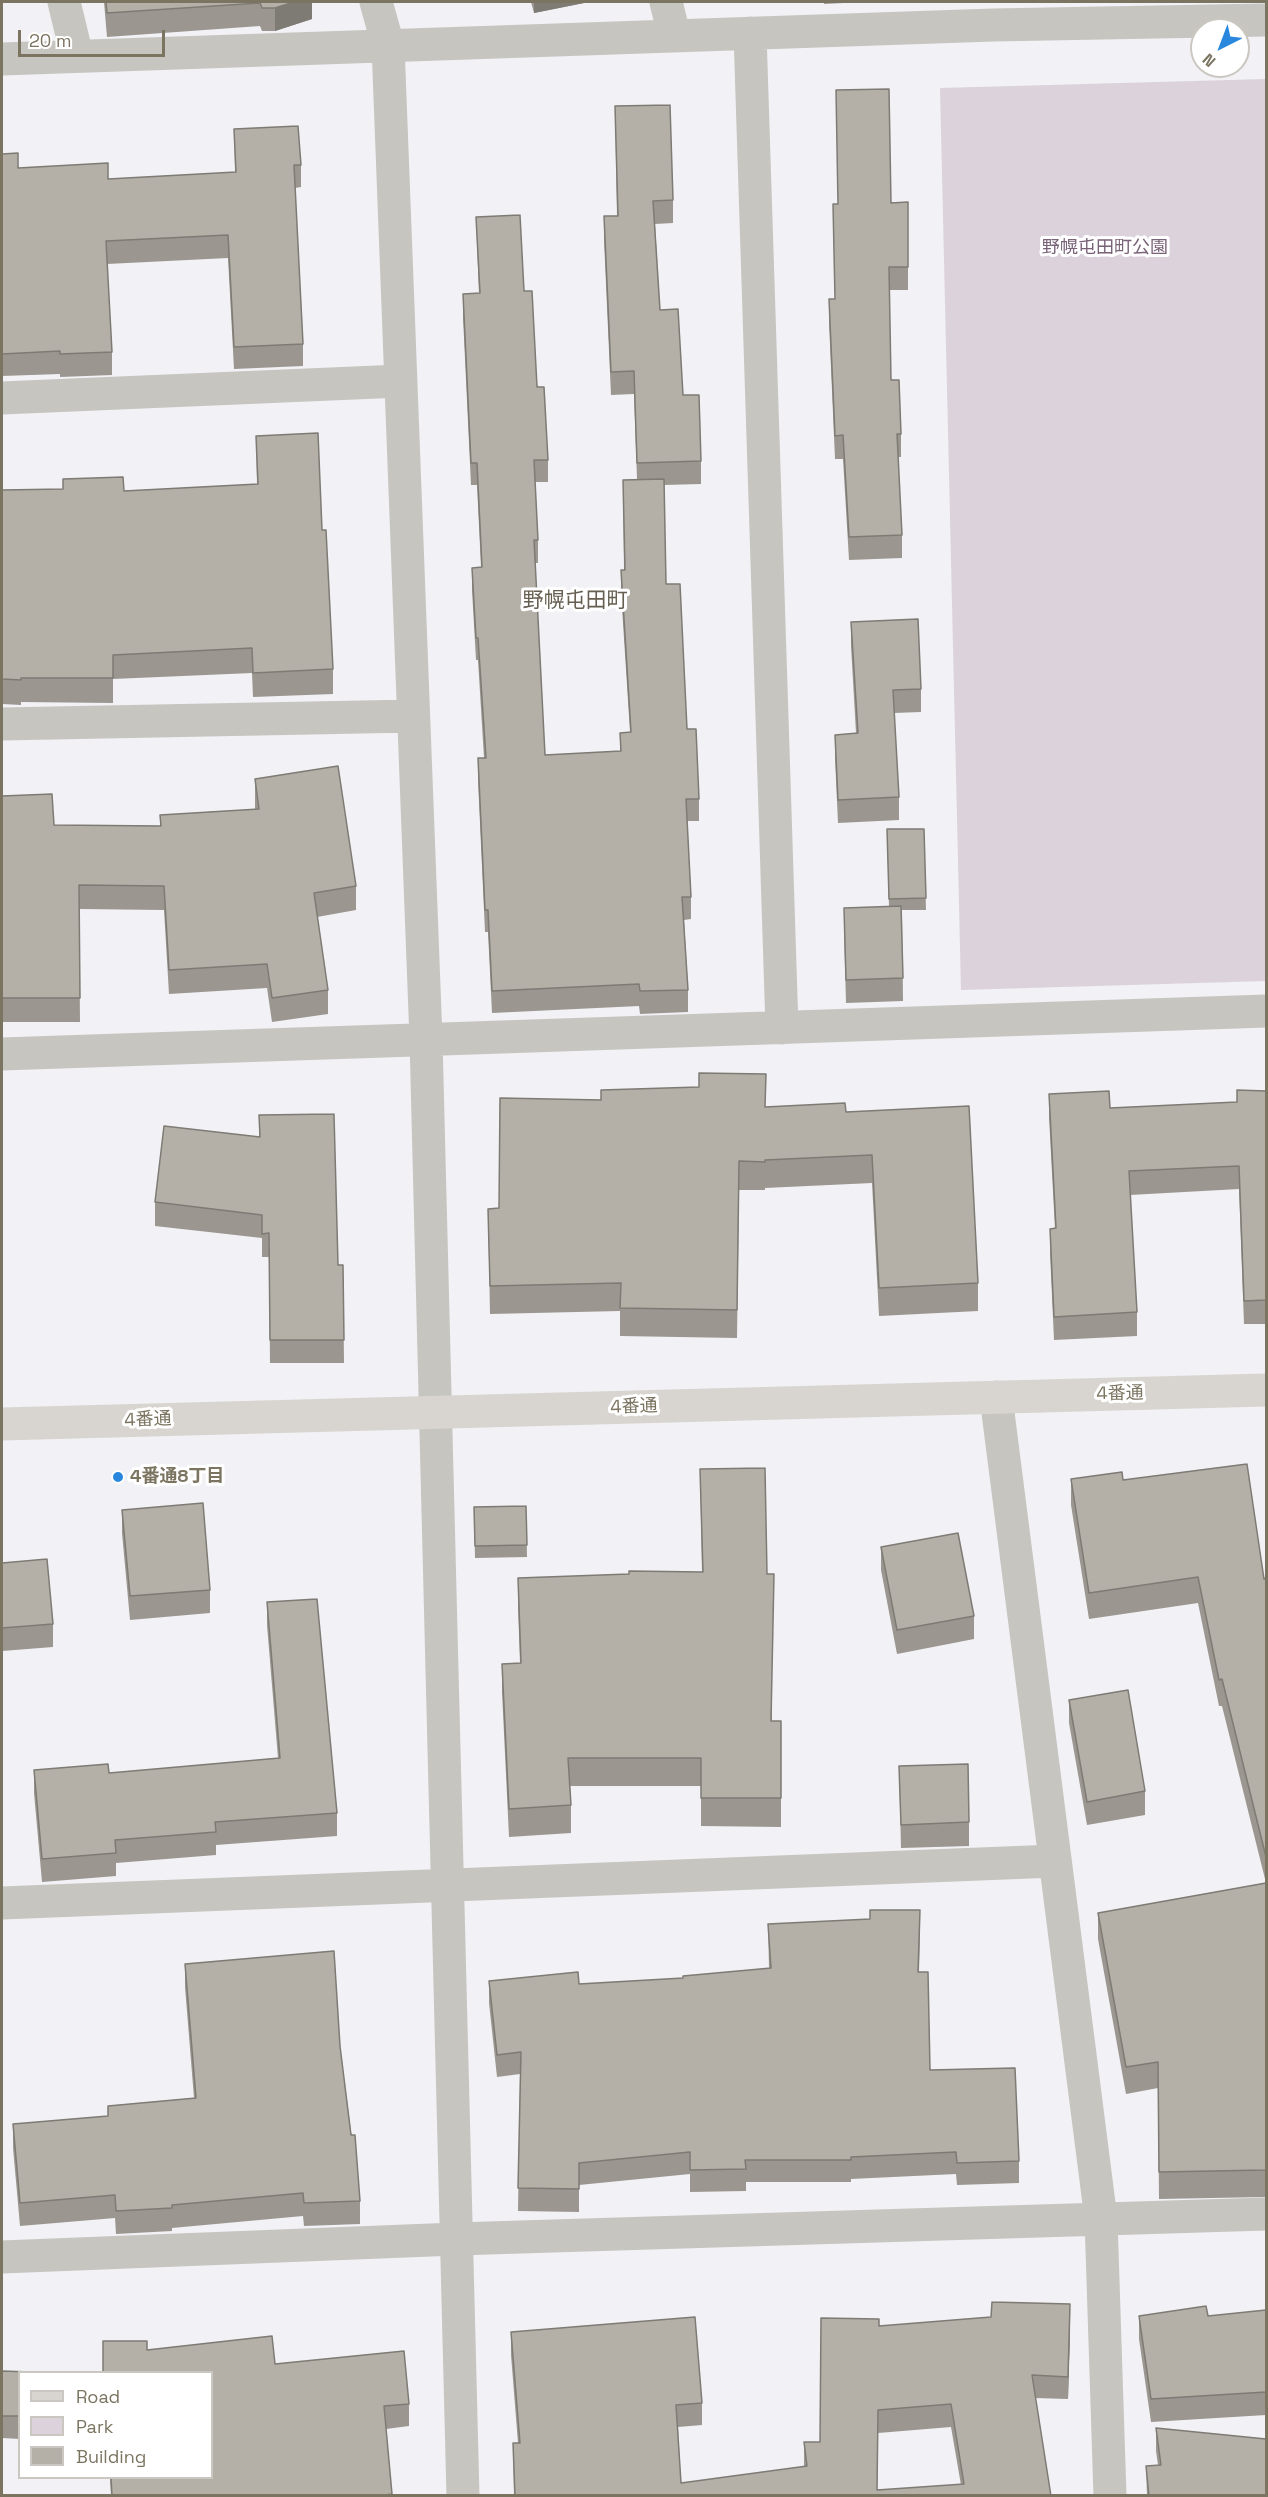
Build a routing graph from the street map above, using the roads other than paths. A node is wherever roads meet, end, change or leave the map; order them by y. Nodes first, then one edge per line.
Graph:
1 (64, 2) edge
2 (376, 2) edge
3 (666, 2) edge
4 (990, 13) edge
5 (1266, 20) edge
6 (750, 33) junction
7 (675, 35) junction
8 (388, 45) junction
9 (77, 56) junction
10 (2, 58) edge
11 (401, 381) junction
12 (2, 398) edge
13 (413, 716) junction
14 (2, 724) edge
15 (1266, 1011) edge
16 (782, 1028) junction
17 (426, 1039) junction
18 (2, 1054) edge
19 (1266, 1391) edge
20 (996, 1397) junction
21 (436, 1412) junction
22 (2, 1424) edge
23 (1055, 1861) junction
24 (447, 1884) junction
25 (2, 1903) edge
26 (1266, 2214) edge
27 (1101, 2218) junction
28 (456, 2239) junction
29 (2, 2257) edge
30 (463, 2496) edge
31 (1110, 2496) edge

1 - 9 street
2 - 8 street
3 - 7 street
4 - 5 street
4 - 6 street
6 - 7 street
6 - 16 street
7 - 8 street
8 - 9 street
8 - 11 street
9 - 10 street
11 - 12 street
11 - 13 street
13 - 14 street
13 - 17 street
15 - 16 street
16 - 17 street
17 - 18 street
17 - 21 street
19 - 20 street, 4番通
20 - 21 street, 4番通
20 - 23 street
21 - 22 street, 4番通
21 - 24 street
23 - 24 street
23 - 27 street
24 - 25 street
24 - 28 street
26 - 27 street
27 - 28 street
27 - 31 street
28 - 29 street
28 - 30 street

